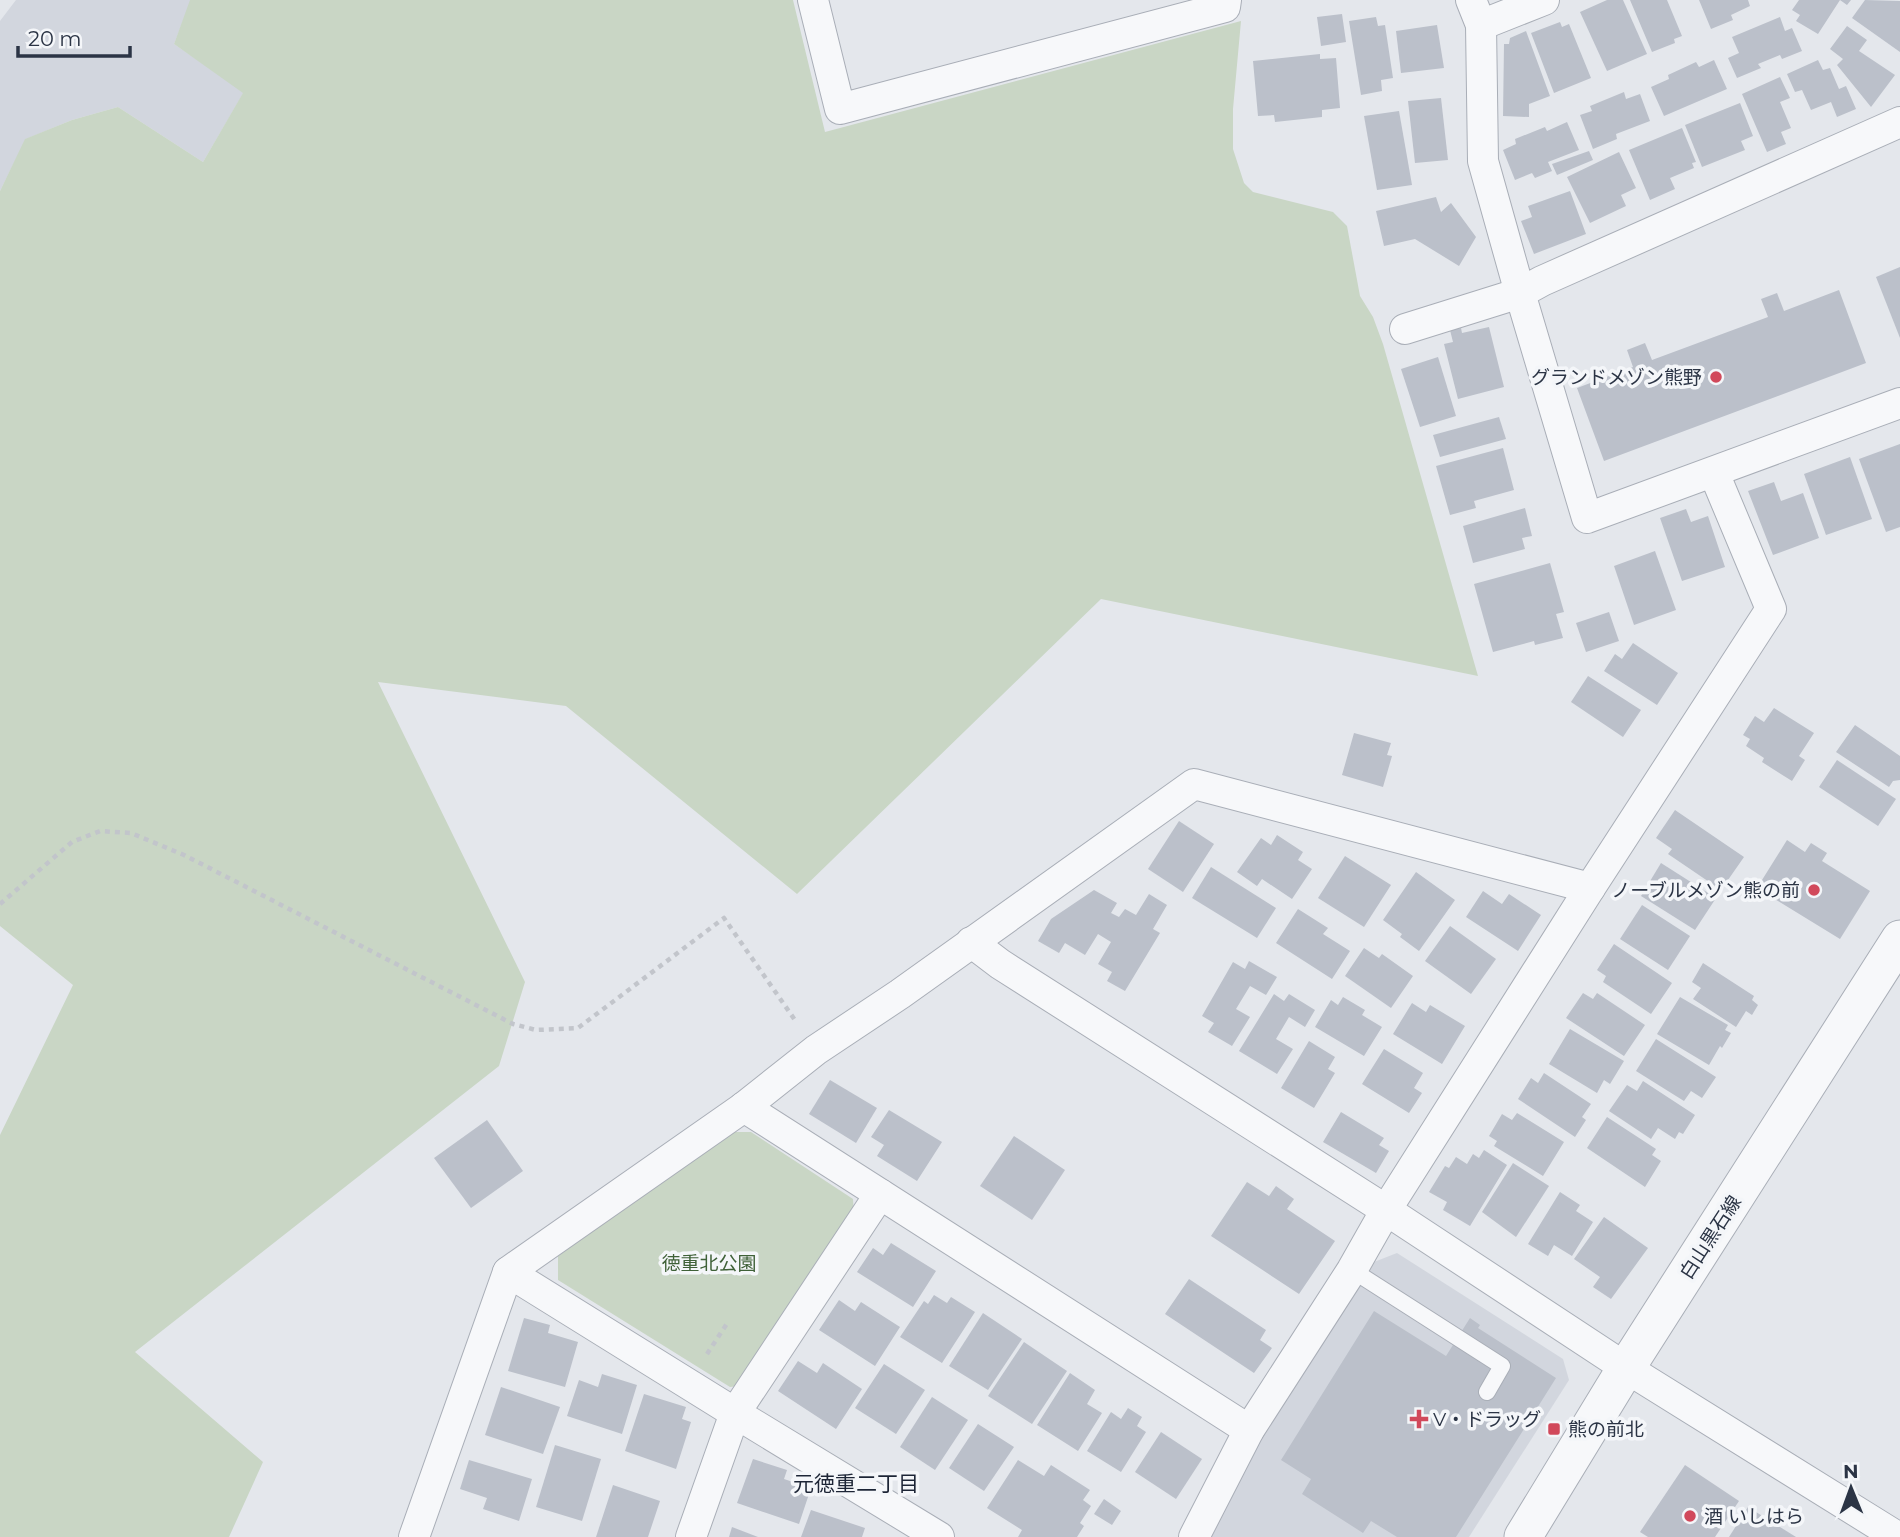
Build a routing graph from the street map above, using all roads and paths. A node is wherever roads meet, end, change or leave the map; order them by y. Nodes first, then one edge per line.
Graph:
1 (813, 0) edge
2 (1226, 0) edge
3 (1544, 0) edge
4 (1476, 13) edge
5 (1900, 122) edge
6 (1520, 293) junction
7 (1405, 329) dead end
8 (1900, 403) edge
9 (1714, 473) junction
10 (1590, 888) junction
11 (0, 904) edge
12 (1900, 940) edge
13 (971, 942) junction
14 (816, 1050) junction
15 (744, 1107) junction
16 (880, 1194) junction
17 (1386, 1210) junction
18 (508, 1272) junction
19 (1364, 1277) junction
20 (728, 1322) dead end
21 (707, 1354) dead end
22 (1626, 1368) junction
23 (1487, 1392) dead end
24 (735, 1413) junction
25 (1249, 1430) junction
26 (1900, 1530) edge
27 (414, 1537) edge
28 (691, 1537) edge
29 (939, 1537) edge
30 (1194, 1537) edge
31 (1523, 1537) edge
32 (1895, 1537) edge

1 - 2 street
3 - 4 street
4 - 6 street
5 - 6 street
6 - 7 street
6 - 9 street
8 - 9 street
9 - 10 street
10 - 13 street
10 - 17 street
11 - 14 path
12 - 22 street, 白山黒石線
13 - 14 street
13 - 17 street
14 - 15 street
15 - 16 street
15 - 18 street
16 - 24 street
16 - 25 street
17 - 19 street
17 - 22 street
18 - 24 street
18 - 27 street
19 - 23 lane
19 - 25 street
20 - 21 path
22 - 31 street, 白山黒石線
22 - 32 street
24 - 28 street
24 - 29 street
25 - 30 street
26 - 32 street

